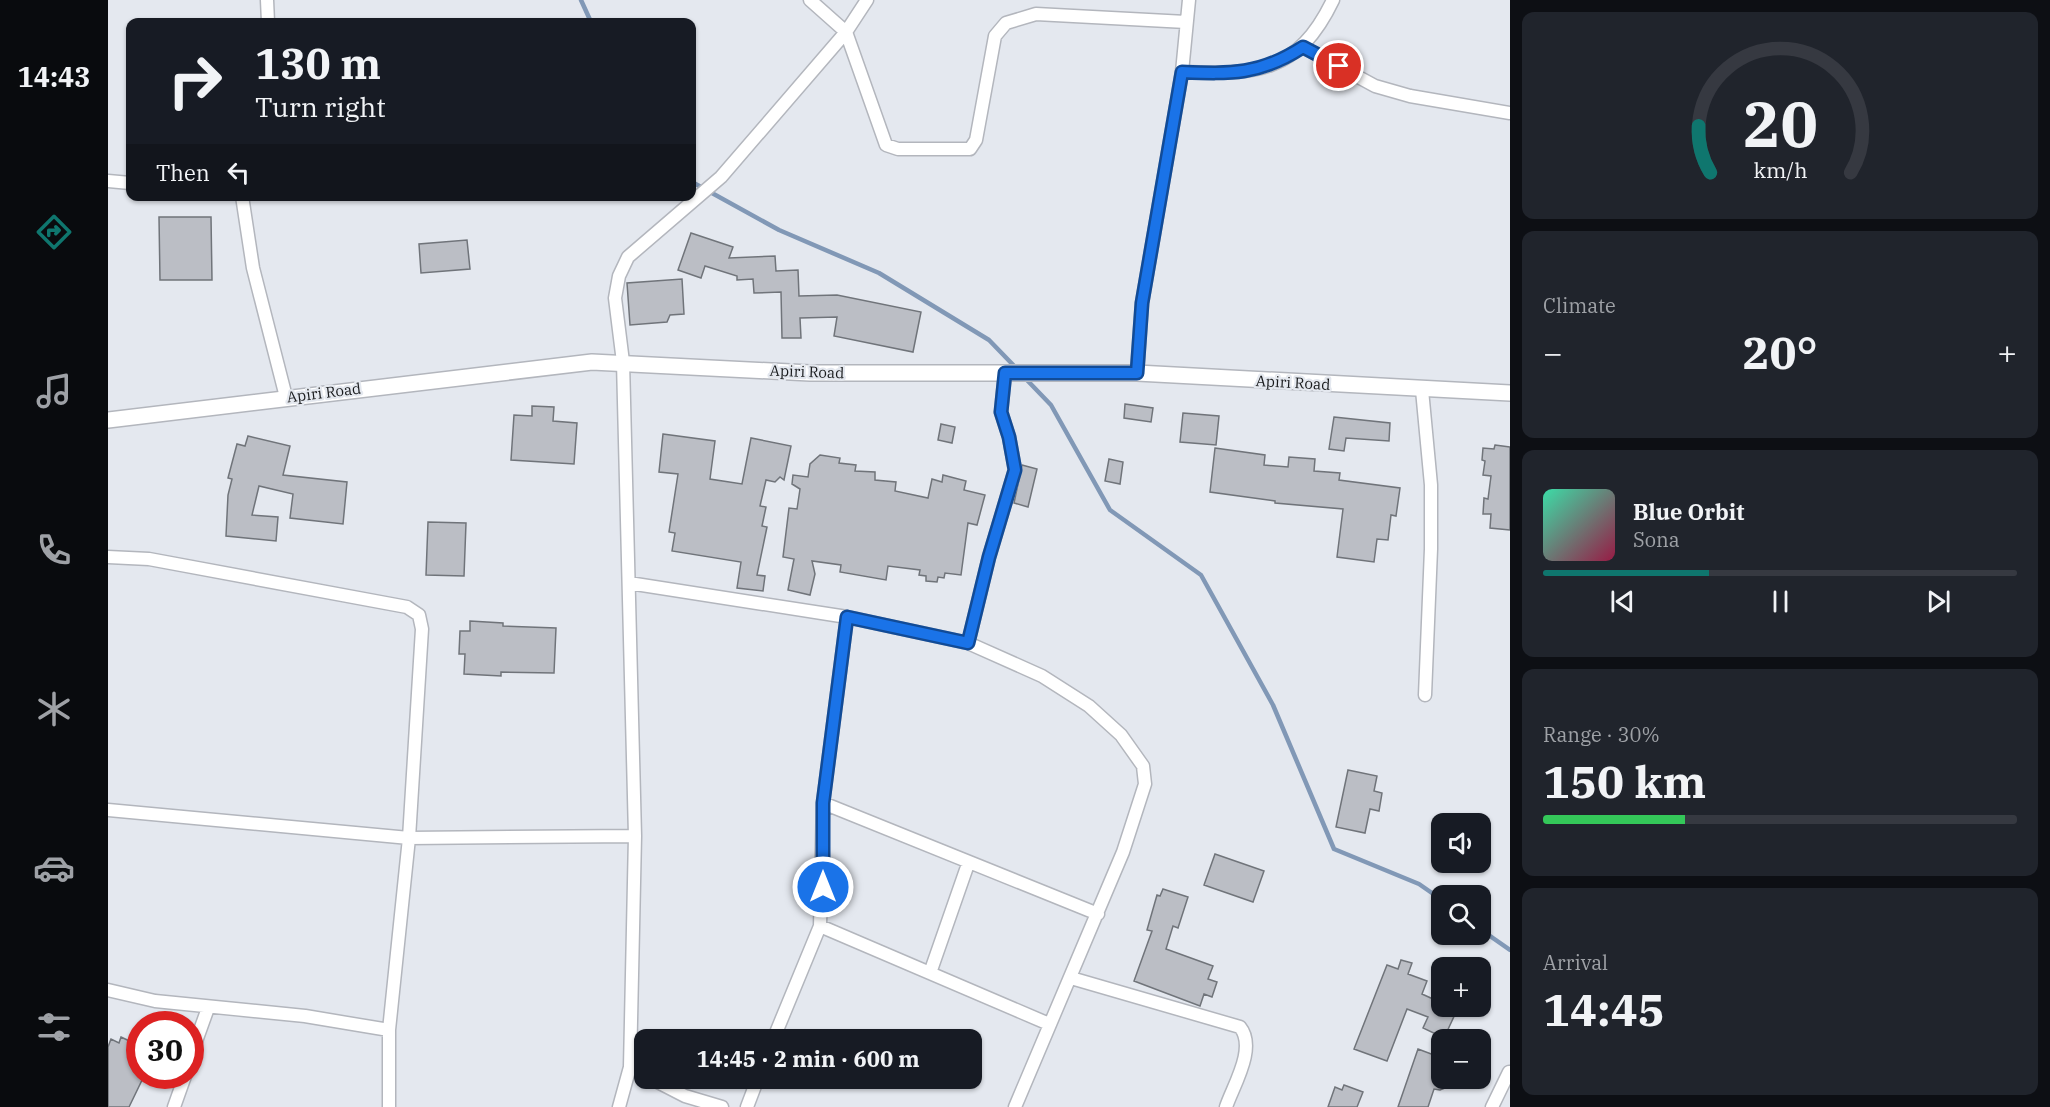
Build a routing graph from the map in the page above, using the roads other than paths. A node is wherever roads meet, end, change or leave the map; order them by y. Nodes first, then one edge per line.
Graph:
1 (267, 0) edge
2 (810, 0) edge
3 (867, 0) edge
4 (1189, 0) edge
5 (1333, 0) edge
6 (268, 18) edge
7 (1186, 22) junction
8 (846, 33) junction
9 (1303, 47) junction
10 (1182, 72) junction
11 (1510, 113) edge
12 (108, 182) edge
13 (126, 183) edge
14 (696, 199) edge
15 (243, 201) edge
16 (694, 201) edge
17 (623, 362) junction
18 (1005, 373) junction
19 (1137, 373) junction
20 (1422, 390) junction
21 (1510, 393) edge
22 (286, 397) junction
23 (108, 420) edge
24 (108, 556) edge
25 (629, 583) junction
26 (847, 617) junction
27 (968, 643) junction
28 (1425, 695) dead end
29 (823, 803) junction
30 (108, 810) edge
31 (635, 836) junction
32 (409, 838) junction
33 (968, 864) junction
34 (1098, 914) junction
35 (820, 926) junction
36 (930, 973) junction
37 (1071, 978) junction
38 (108, 990) edge
39 (208, 1008) junction
40 (204, 1019) edge
41 (1049, 1024) junction
42 (778, 1029) edge
43 (389, 1030) junction
44 (630, 1067) junction
45 (634, 1069) edge
46 (1509, 1072) edge
47 (180, 1089) edge
48 (671, 1089) edge
49 (754, 1089) edge
50 (174, 1107) edge
51 (389, 1107) edge
52 (618, 1107) edge
53 (722, 1107) edge
54 (747, 1107) edge
55 (1016, 1107) edge
56 (1226, 1107) edge
57 (1492, 1107) edge

1 - 6 street
2 - 8 street
3 - 8 street
4 - 7 street
5 - 9 street
7 - 8 street
7 - 10 street
8 - 14 street
9 - 10 street
9 - 11 street
10 - 19 street
12 - 13 street
15 - 22 street
16 - 17 street
17 - 18 street, Apiri Road
17 - 22 street, Apiri Road
17 - 25 street
18 - 19 street, Apiri Road
18 - 27 street
19 - 20 street, Apiri Road
20 - 21 street, Apiri Road
20 - 28 street
22 - 23 street, Apiri Road
24 - 32 street
25 - 26 street
25 - 31 street
26 - 27 street
26 - 29 street
27 - 34 street
29 - 33 street
29 - 35 street
30 - 32 street
31 - 32 street
31 - 44 street
32 - 43 street
33 - 34 street
33 - 36 street
34 - 37 street
35 - 36 street
35 - 42 street
36 - 41 street
37 - 41 street
37 - 56 street
38 - 39 street
39 - 40 street
39 - 43 street
41 - 55 street
43 - 51 street
44 - 45 street
44 - 52 street
46 - 57 street
47 - 50 street
48 - 53 street
49 - 54 street

